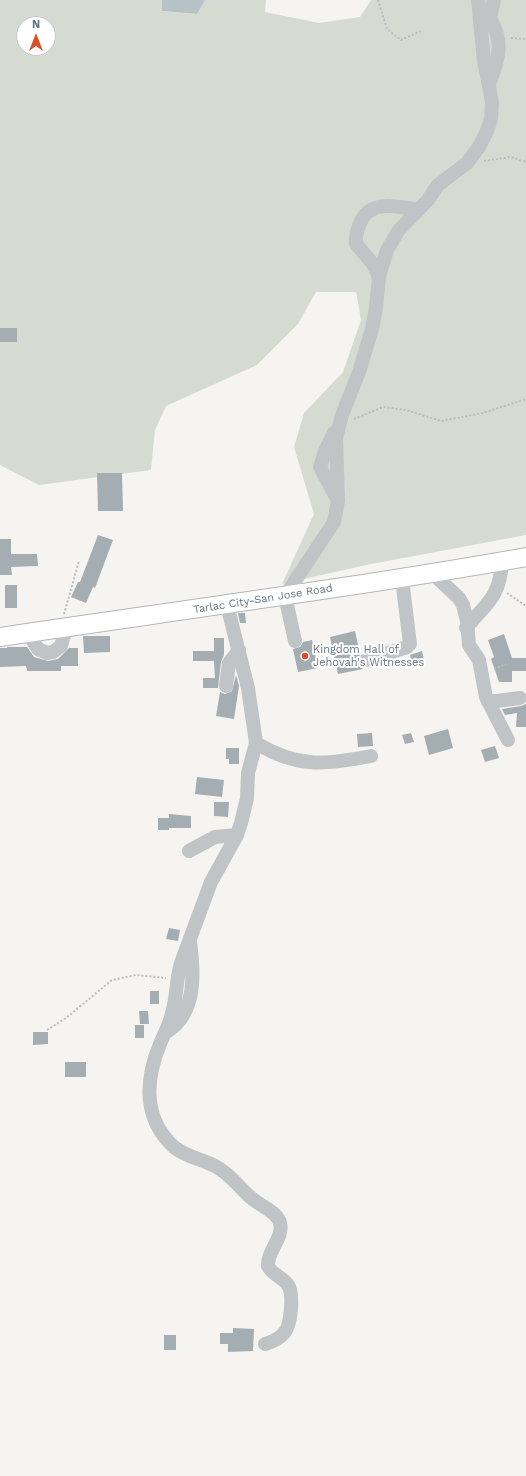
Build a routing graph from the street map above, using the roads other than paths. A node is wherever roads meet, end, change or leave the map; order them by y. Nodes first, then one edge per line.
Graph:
1 (478, 0) edge
2 (494, 0) edge
3 (490, 18) junction
4 (481, 33) junction
5 (489, 84) junction
6 (418, 210) junction
7 (379, 277) junction
8 (526, 557) edge
9 (502, 561) junction
10 (432, 573) junction
11 (402, 579) junction
12 (285, 596) junction
13 (227, 605) junction
14 (466, 628) junction
15 (0, 637) edge
16 (295, 641) dead end
17 (239, 650) junction
18 (366, 660) dead end
19 (226, 686) dead end
20 (520, 698) dead end
21 (488, 702) junction
22 (508, 740) dead end
23 (256, 743) junction
24 (371, 756) dead end
25 (237, 835) junction
26 (189, 851) dead end
27 (190, 939) junction
28 (165, 1033) junction
29 (265, 1344) dead end

1 - 4 street
2 - 3 street
3 - 4 street
3 - 5 street
4 - 5 street
5 - 6 street
6 - 7 street
6 - 7 street
7 - 12 street
8 - 9 main road, Tarlac City-San Jose Road
9 - 10 main road, Tarlac City-San Jose Road
9 - 14 street
10 - 11 main road, Tarlac City-San Jose Road
10 - 14 street
11 - 12 main road, Tarlac City-San Jose Road
11 - 18 street
12 - 13 main road, Tarlac City-San Jose Road
12 - 16 street
13 - 15 main road, Tarlac City-San Jose Road
13 - 17 street
14 - 21 street
17 - 19 street
17 - 23 street
20 - 21 street
21 - 22 street
23 - 24 street
23 - 25 street
25 - 26 street
25 - 27 street
27 - 28 street
27 - 28 street
28 - 29 street

